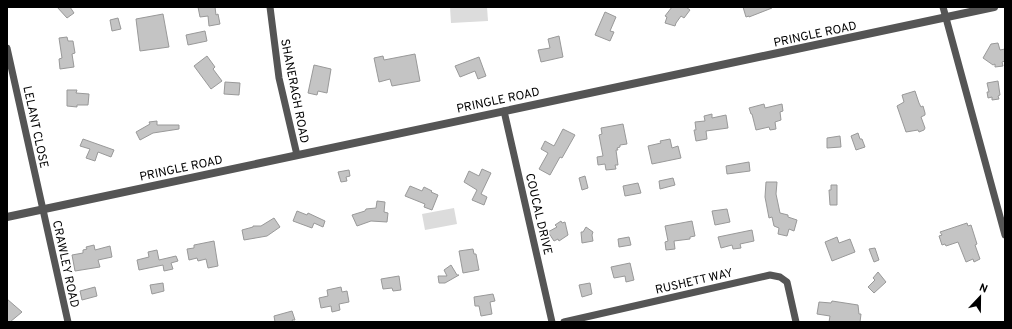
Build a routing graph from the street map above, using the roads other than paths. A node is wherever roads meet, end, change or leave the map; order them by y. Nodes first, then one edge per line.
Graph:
1 (270, 7) edge
2 (943, 7) edge
3 (994, 7) edge
4 (945, 18) junction
5 (7, 48) edge
6 (504, 111) junction
7 (297, 155) junction
8 (43, 210) junction
9 (7, 217) edge
10 (1005, 235) edge
11 (68, 322) edge
12 (552, 322) edge
13 (564, 322) edge
14 (796, 322) edge

1 - 7 street, SHANERAGH ROAD
2 - 4 street
3 - 4 street, PRINGLE ROAD
4 - 6 street, PRINGLE ROAD
4 - 10 street
5 - 8 street, LELANT CLOSE
6 - 7 street, PRINGLE ROAD
6 - 12 street, COUCAL DRIVE
7 - 8 street, PRINGLE ROAD
8 - 9 street, PRINGLE ROAD
8 - 11 street, CRAWLEY ROAD
13 - 14 street, RUSHETT WAY

